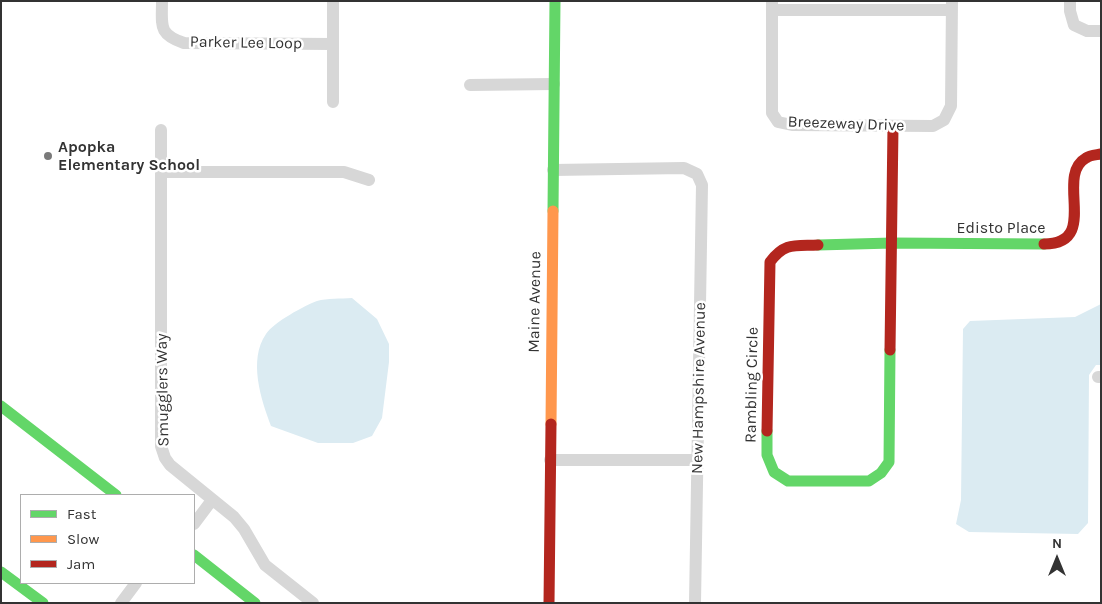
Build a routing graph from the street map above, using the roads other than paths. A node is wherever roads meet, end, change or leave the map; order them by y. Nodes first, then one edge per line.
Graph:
1 (162, 1) edge
2 (333, 1) edge
3 (555, 1) edge
4 (1070, 1) edge
5 (772, 6) edge
6 (952, 6) edge
7 (1101, 31) edge
8 (333, 44) junction
9 (554, 84) junction
10 (470, 86) dead end
11 (332, 102) dead end
12 (893, 126) junction
13 (161, 130) dead end
14 (1101, 154) edge
15 (553, 170) junction
16 (161, 172) junction
17 (370, 180) dead end
18 (892, 243) junction
19 (1, 406) edge
20 (550, 460) junction
21 (698, 460) junction
22 (197, 492) edge
23 (115, 494) edge
24 (212, 500) junction
25 (195, 519) edge
26 (195, 556) edge
27 (1, 572) edge
28 (135, 584) edge
29 (43, 603) edge
30 (121, 603) edge
31 (255, 603) edge
32 (313, 603) edge
33 (549, 603) edge
34 (695, 603) edge

1 - 8 street, Parker Lee Loop
2 - 8 street
3 - 9 street, Maine Avenue
4 - 7 street
5 - 6 street
5 - 12 street, Breezeway Drive
6 - 12 street, Breezeway Drive
8 - 11 street
9 - 10 street
9 - 15 street, Maine Avenue
12 - 18 street, Rambling Circle
13 - 16 street, Smugglers Way
14 - 18 street, Edisto Place
15 - 20 street, Maine Avenue
15 - 21 street, New Hampshire Avenue
16 - 17 street
16 - 22 street, Smugglers Way
18 - 18 street, Rambling Circle
19 - 23 street
20 - 21 street
20 - 33 street, Maine Avenue
21 - 34 street, New Hampshire Avenue
22 - 24 street, Smugglers Way
24 - 25 street
24 - 32 street, Smugglers Way
26 - 31 street
27 - 29 street
28 - 30 street

